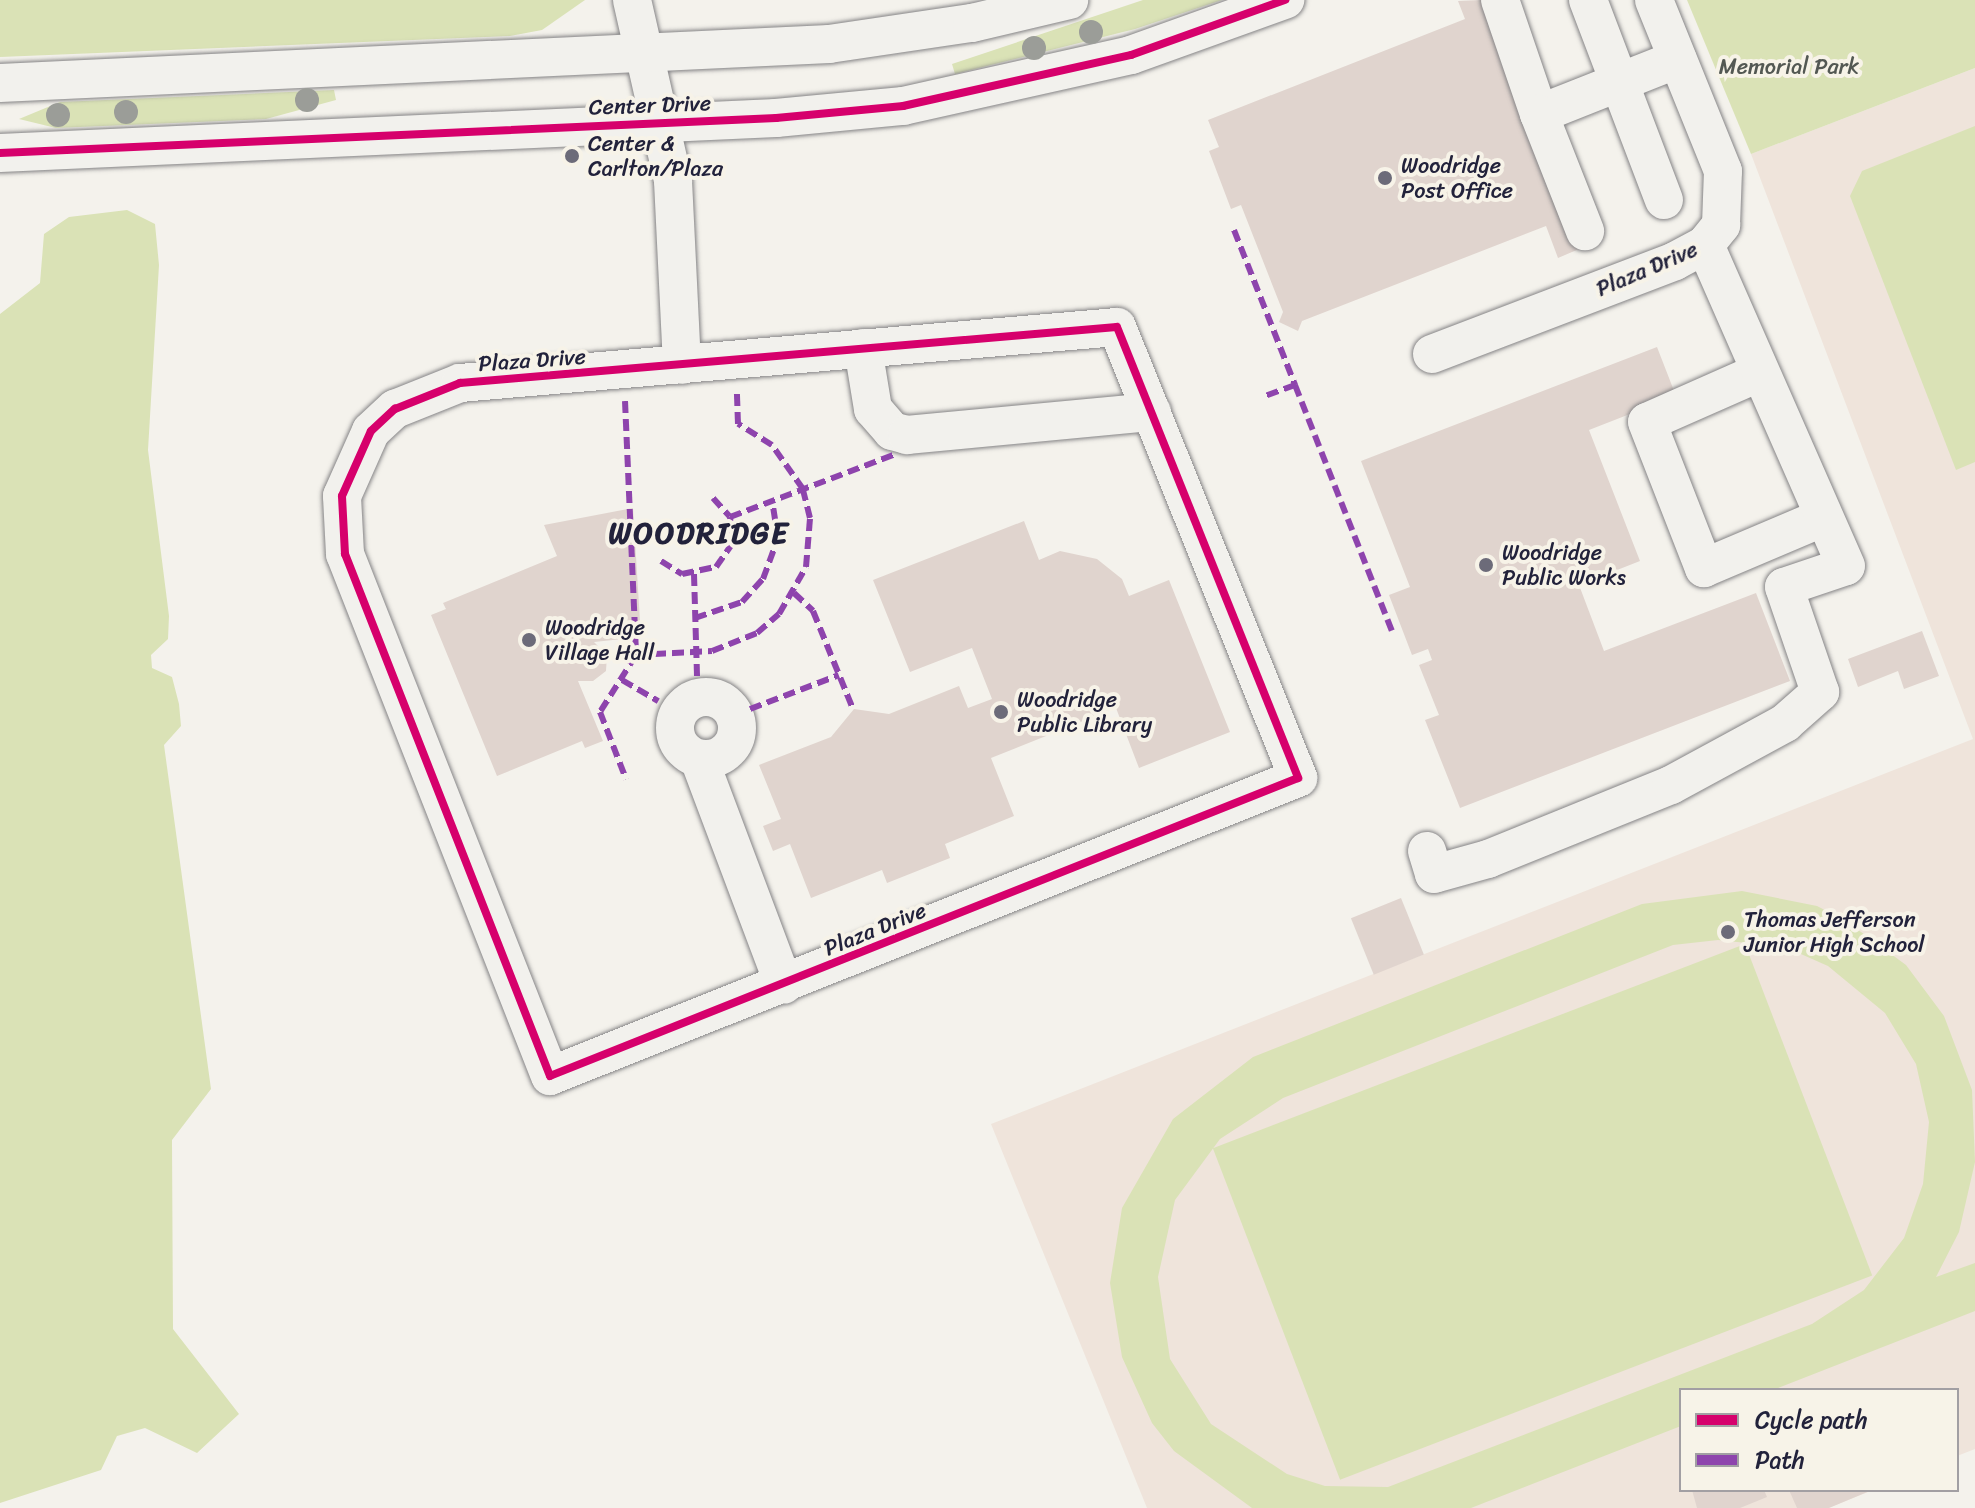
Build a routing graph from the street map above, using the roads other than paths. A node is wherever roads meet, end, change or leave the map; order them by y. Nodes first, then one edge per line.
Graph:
1 (632, 0) edge
2 (1069, 0) edge
3 (1285, 0) edge
4 (1500, 0) edge
5 (1588, 0) edge
6 (1654, 0) edge
7 (645, 56) junction
8 (1678, 59) junction
9 (1618, 82) junction
10 (0, 83) edge
11 (1539, 114) junction
12 (662, 122) junction
13 (0, 153) edge
14 (1664, 200) dead end
15 (1585, 231) dead end
16 (1705, 245) junction
17 (863, 348) junction
18 (1432, 354) dead end
19 (682, 365) junction
20 (1758, 373) junction
21 (1152, 412) junction
22 (1824, 517) junction
23 (699, 759) dead end
24 (1427, 851) dead end
25 (784, 985) junction

1 - 7 street
2 - 7 street
3 - 12 street, Center Drive
4 - 11 street
5 - 9 street
6 - 8 street, Plaza Drive
7 - 10 street
7 - 12 street
8 - 9 street
8 - 16 street, Plaza Drive
9 - 11 street
9 - 14 street
11 - 15 street
12 - 13 street, Center Drive
12 - 19 street
16 - 18 street, Plaza Drive
16 - 20 street
17 - 19 street, Plaza Drive
17 - 21 street, Plaza Drive
17 - 21 street
19 - 25 street, Plaza Drive
20 - 22 street
20 - 22 street
21 - 25 street, Plaza Drive
22 - 24 street
23 - 25 street

